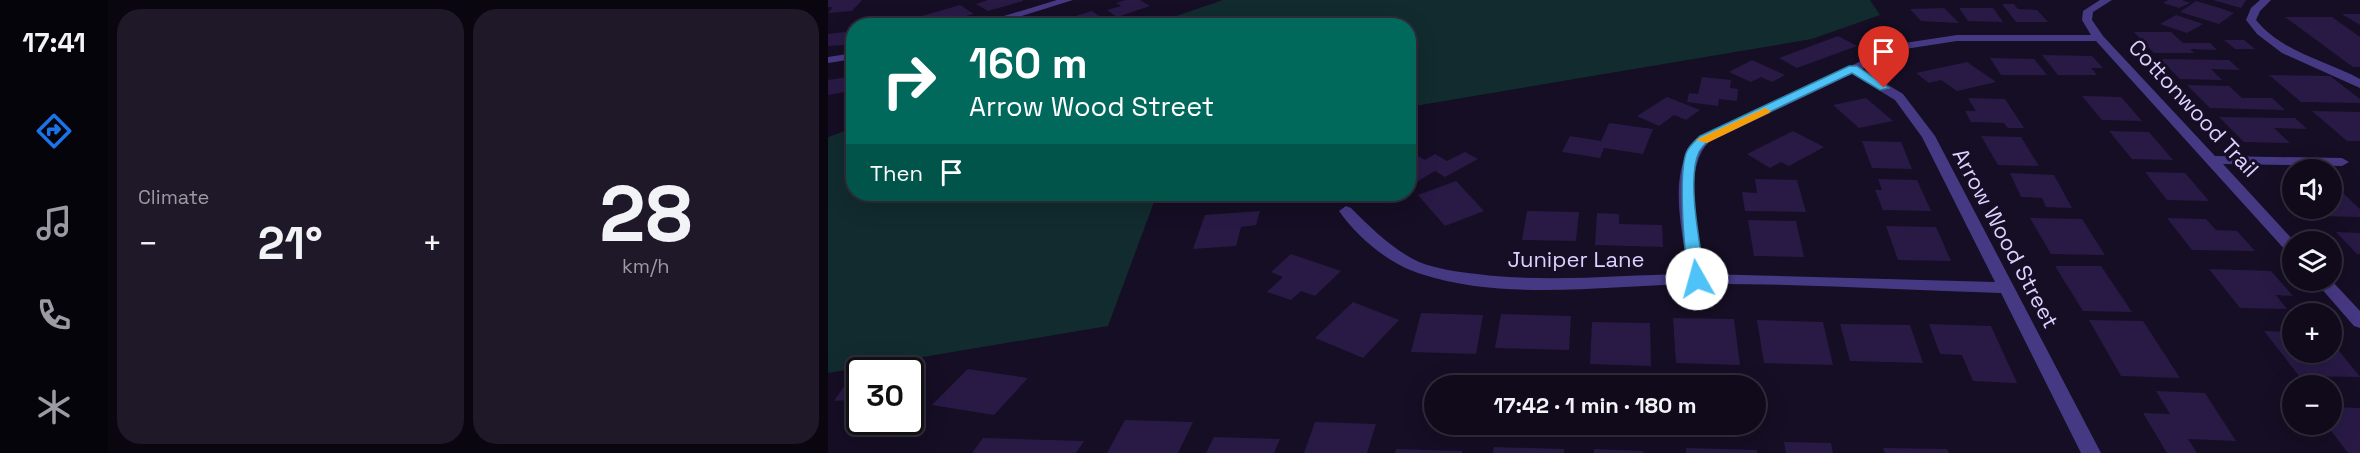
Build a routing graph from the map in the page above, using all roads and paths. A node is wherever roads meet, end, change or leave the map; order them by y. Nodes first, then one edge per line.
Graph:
1 (1068, 0) edge
2 (2106, 0) edge
3 (2266, 0) edge
4 (1004, 18) edge
5 (2099, 38) junction
6 (846, 57) edge
7 (828, 60) edge
8 (1853, 69) junction
9 (2359, 83) edge
10 (2212, 160) junction
11 (2282, 161) edge
12 (1346, 211) dead end
13 (2282, 237) edge
14 (1697, 279) junction
15 (2008, 288) junction
16 (2332, 291) edge
17 (2360, 322) edge
18 (2091, 453) edge

1 - 4 street
2 - 5 street, Cottonwood Trail
3 - 9 street
5 - 8 street
5 - 10 street, Cottonwood Trail
6 - 7 street
8 - 14 street
8 - 15 street, Arrow Wood Street
10 - 11 street
10 - 13 street, Cottonwood Trail
12 - 14 street, Juniper Lane
14 - 15 street, Juniper Lane
15 - 18 street, Arrow Wood Street
16 - 17 street

